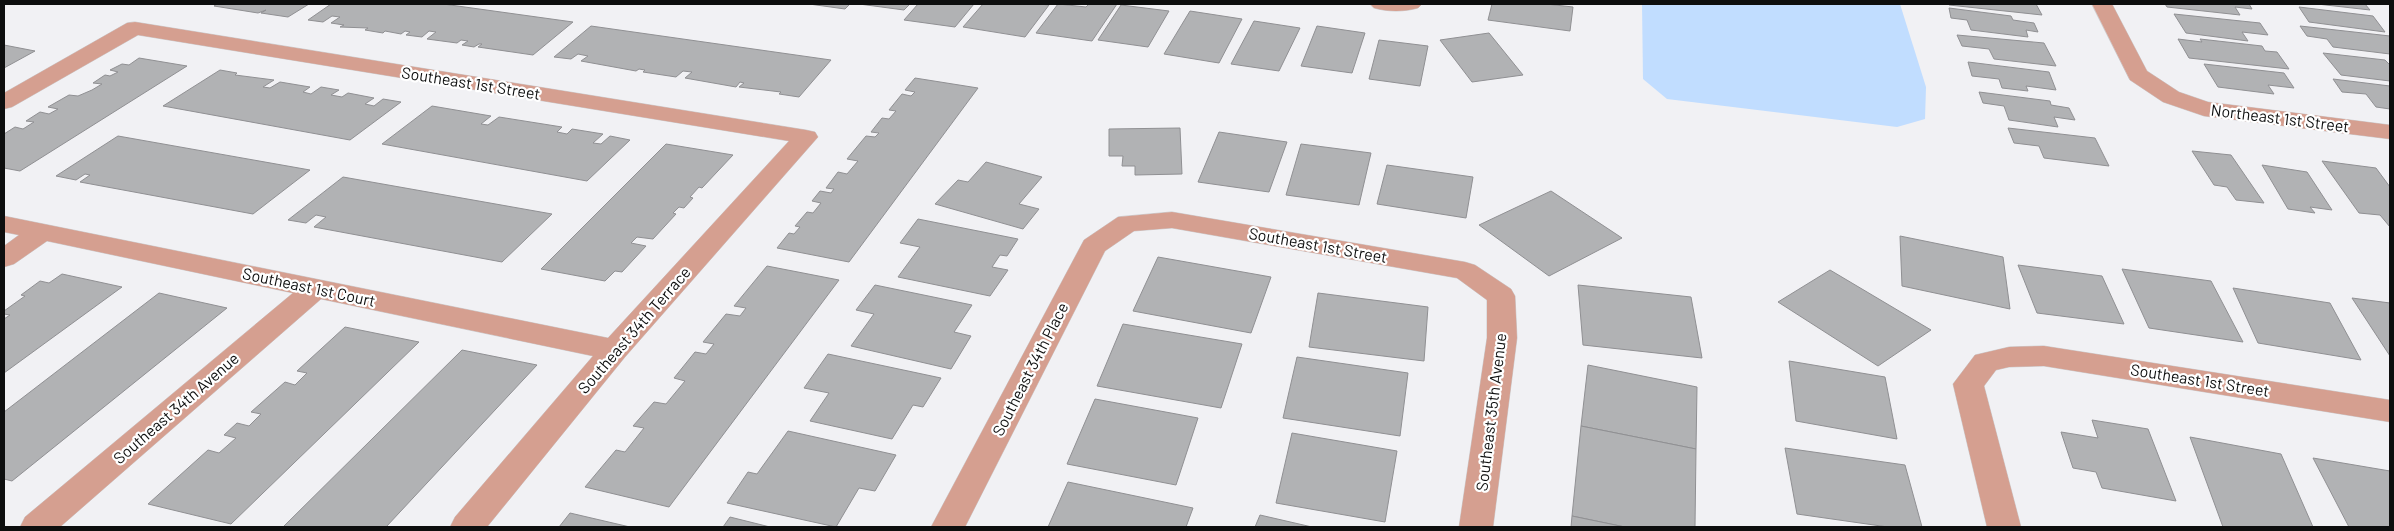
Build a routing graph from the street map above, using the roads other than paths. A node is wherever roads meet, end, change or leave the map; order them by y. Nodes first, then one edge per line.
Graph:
1 (1381, 4) edge
2 (1411, 4) edge
3 (2102, 4) edge
4 (4, 102) edge
5 (2390, 132) edge
6 (806, 137) joint
7 (1127, 223) joint
8 (4, 224) edge
9 (42, 232) junction
10 (4, 258) edge
11 (316, 288) junction
12 (1501, 296) joint
13 (615, 350) junction
14 (2390, 411) edge
15 (37, 527) edge
16 (467, 527) edge
17 (948, 527) edge
18 (1476, 527) edge
19 (2004, 527) edge

1 - 2 street
3 - 5 street, Northeast 1st Street
4 - 6 street, Southeast 1st Street
6 - 13 street, Southeast 34th Terrace
7 - 12 street, Southeast 1st Street
7 - 17 street, Southeast 34th Place
8 - 9 street, Southeast 1st Court
9 - 10 street
9 - 11 street, Southeast 1st Court
11 - 13 street, Southeast 1st Court
11 - 15 street, Southeast 34th Avenue
12 - 18 street, Southeast 35th Avenue
13 - 16 street, Southeast 34th Terrace
14 - 19 street, Southeast 1st Street

